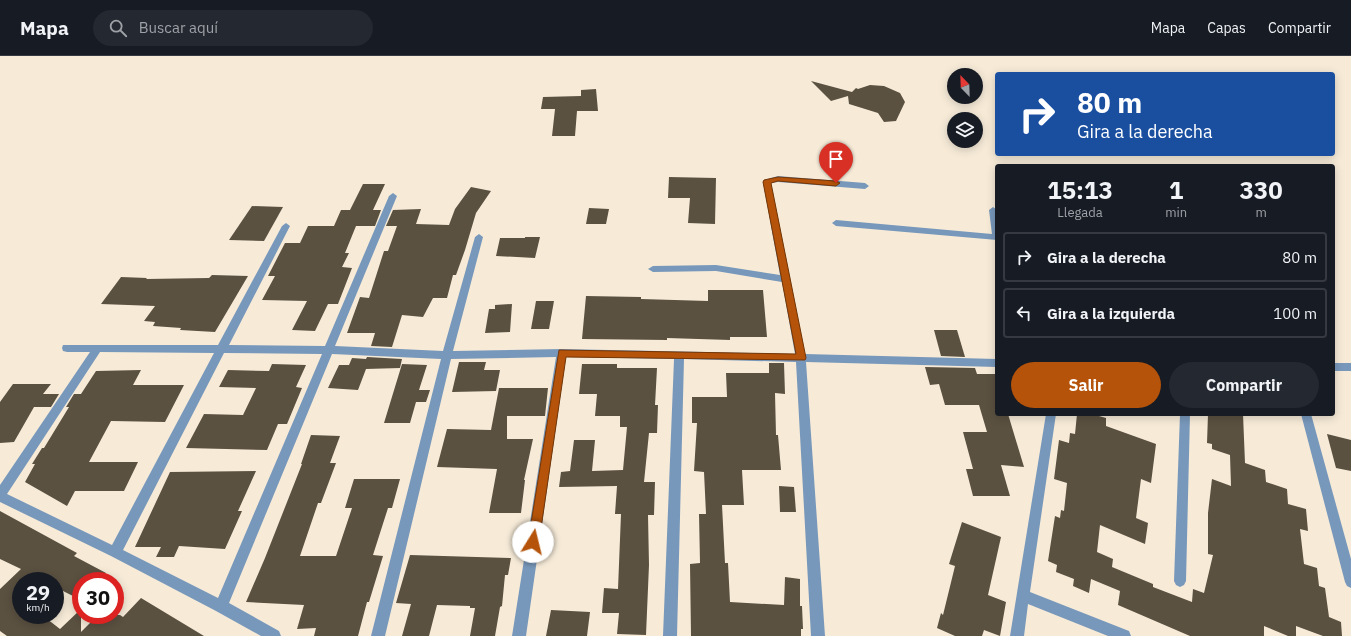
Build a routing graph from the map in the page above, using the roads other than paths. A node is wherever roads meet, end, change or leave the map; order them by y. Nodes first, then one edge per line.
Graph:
1 (865, 186) dead end
2 (393, 196) dead end
3 (993, 210) dead end
4 (836, 223) dead end
5 (995, 224) edge
6 (286, 226) dead end
7 (479, 237) dead end
8 (995, 237) edge
9 (653, 269) dead end
10 (786, 279) junction
11 (67, 348) dead end
12 (96, 349) junction
13 (328, 350) junction
14 (221, 351) junction
15 (562, 353) junction
16 (679, 354) junction
17 (447, 355) junction
18 (802, 358) junction
19 (995, 363) edge
20 (1335, 367) edge
21 (1351, 367) edge
22 (1051, 416) edge
23 (1185, 416) edge
24 (1307, 416) edge
25 (0, 495) edge
26 (116, 552) junction
27 (1180, 581) dead end
28 (1351, 582) edge
29 (1024, 596) junction
30 (221, 606) junction
31 (274, 636) edge
32 (378, 636) edge
33 (519, 636) edge
34 (670, 636) edge
35 (818, 636) edge
36 (1017, 636) edge
37 (1124, 636) edge

1 - 10 street
2 - 13 street
3 - 5 street
4 - 8 street
6 - 14 street
7 - 17 street
9 - 10 street
10 - 18 street
11 - 12 street
12 - 14 street
12 - 25 street
13 - 14 street
13 - 17 street
13 - 30 street
14 - 26 street
15 - 16 street
15 - 17 street
15 - 33 street
16 - 18 street
16 - 34 street
17 - 32 street
18 - 19 street
18 - 35 street
20 - 21 street
22 - 29 street
23 - 27 street
24 - 28 street
25 - 26 street
26 - 30 street
29 - 36 street
29 - 37 street
30 - 31 street

